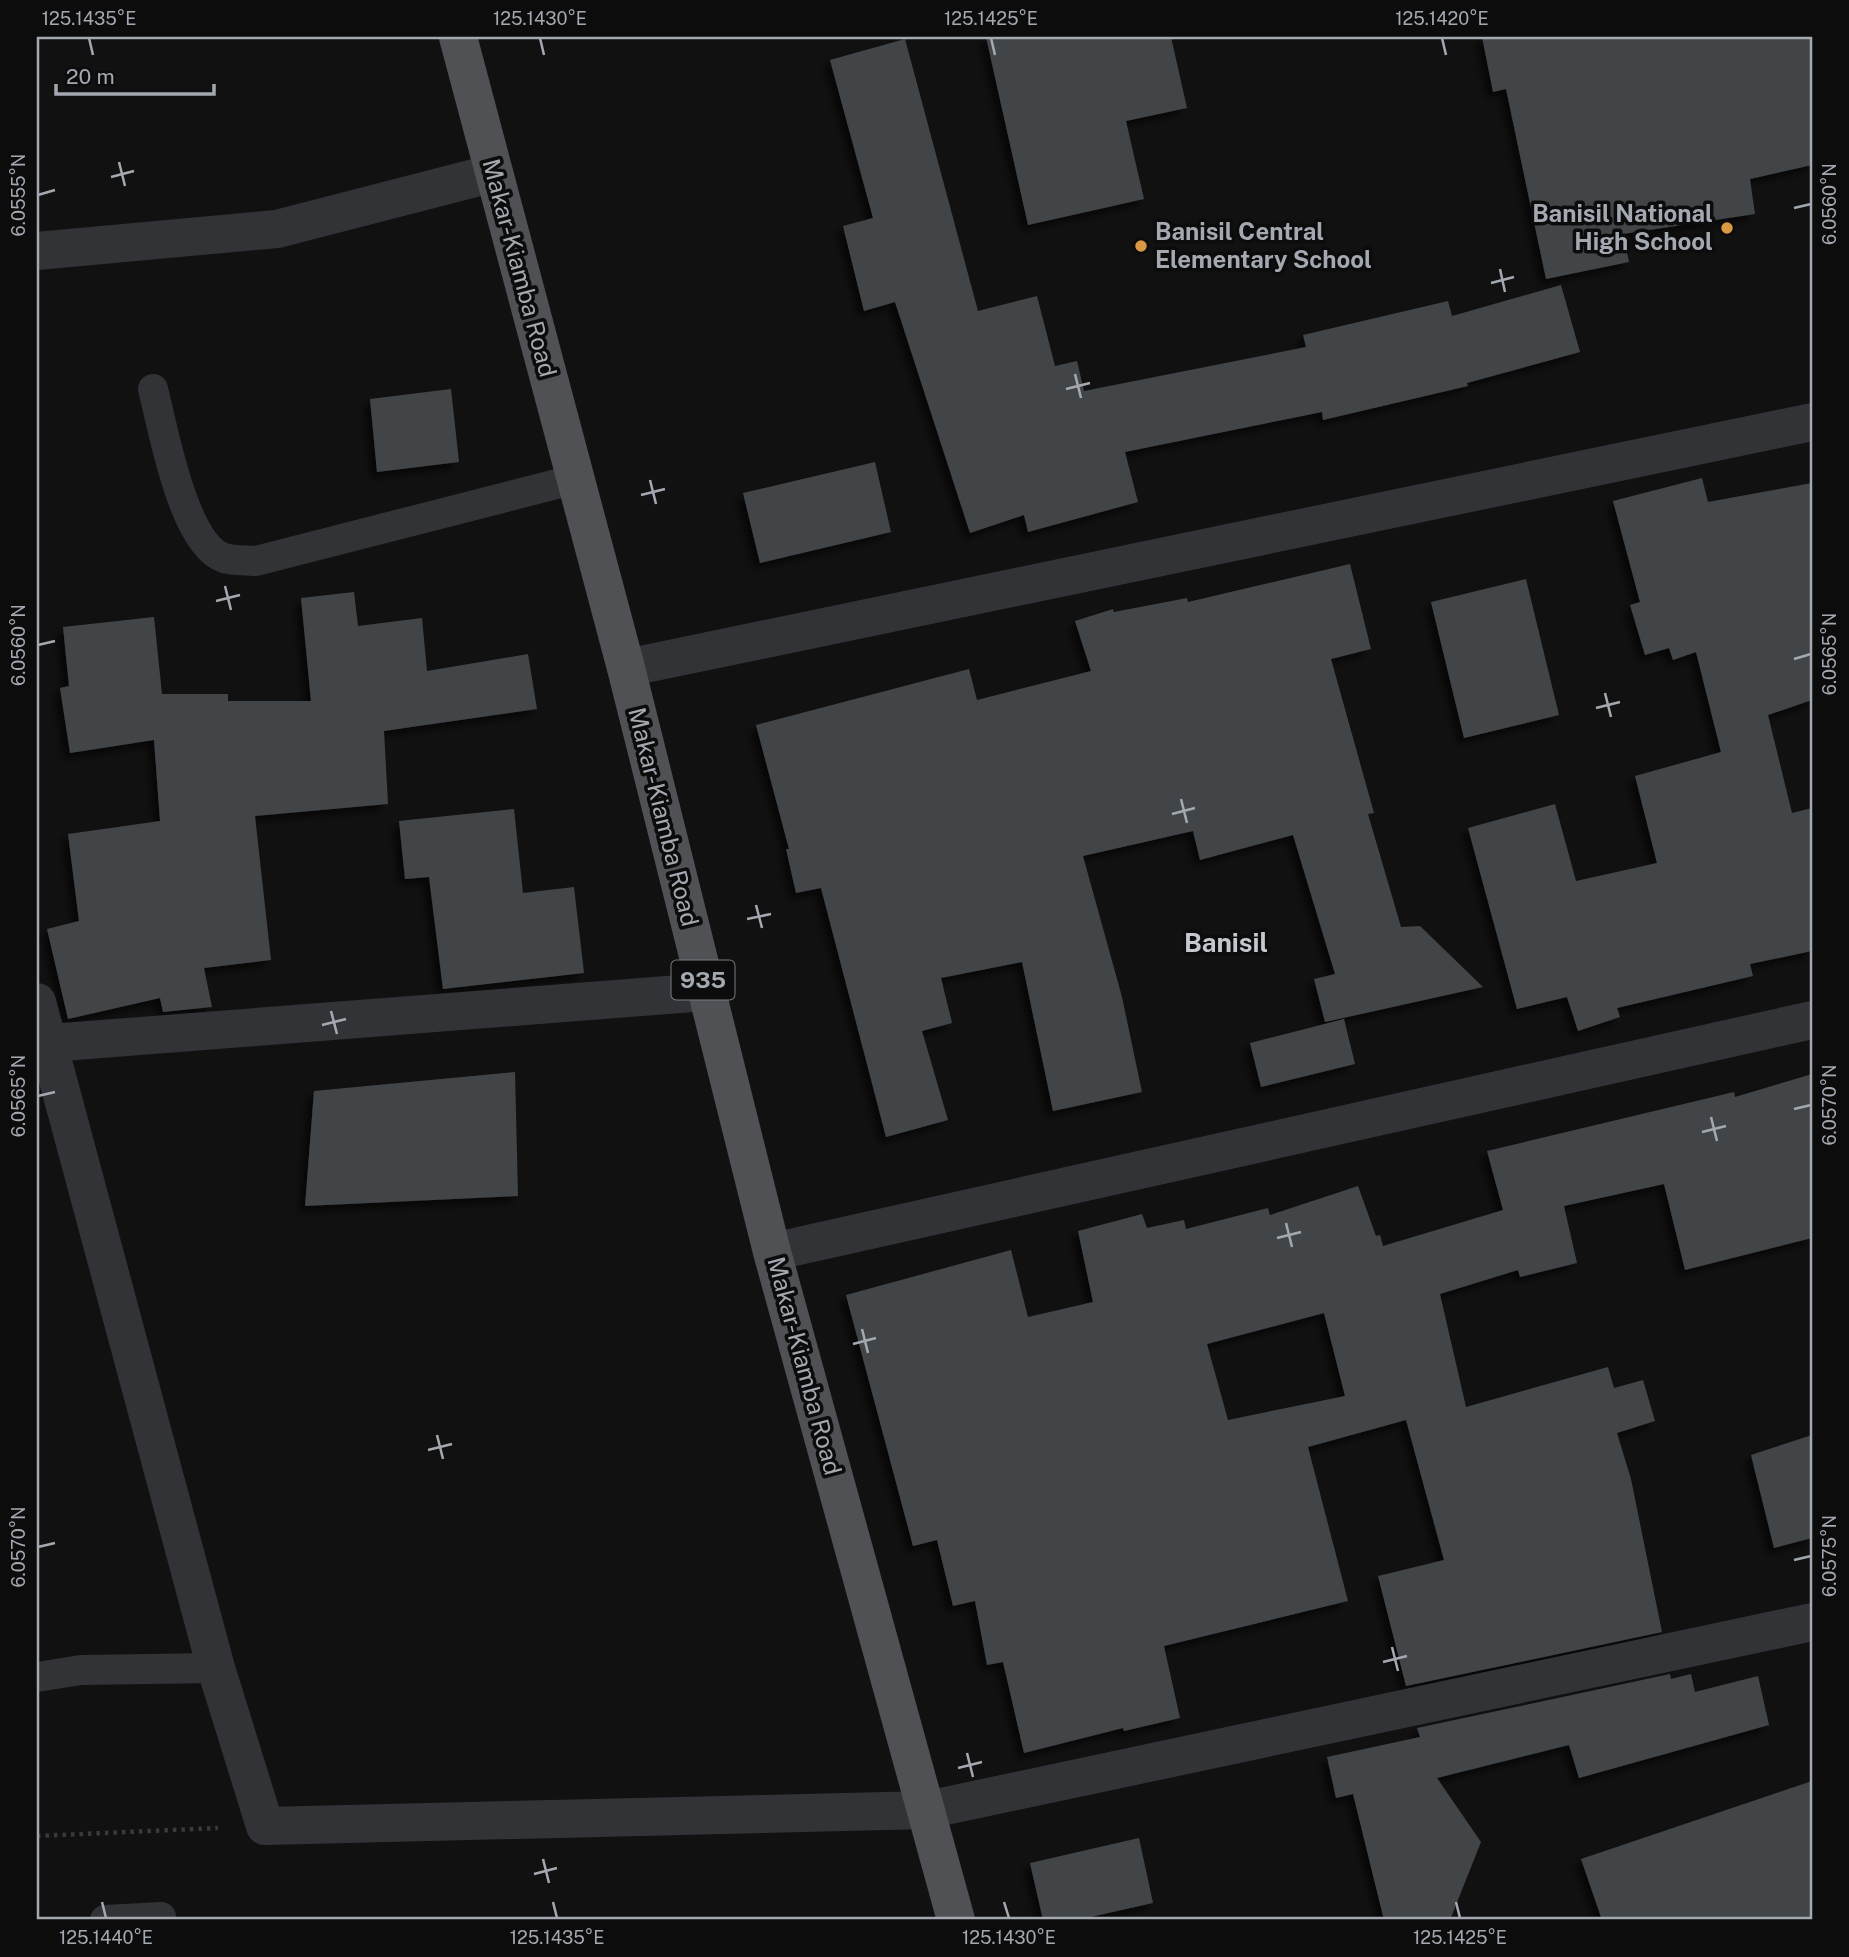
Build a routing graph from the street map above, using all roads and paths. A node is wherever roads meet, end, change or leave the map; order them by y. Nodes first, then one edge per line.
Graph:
1 (458, 37) edge
2 (494, 173) junction
3 (37, 251) edge
4 (153, 389) dead end
5 (1812, 422) edge
6 (576, 479) junction
7 (626, 668) junction
8 (706, 992) junction
9 (37, 1002) edge
10 (1812, 1020) edge
11 (41, 1044) edge
12 (772, 1252) junction
13 (1812, 1622) edge
14 (216, 1668) junction
15 (37, 1677) edge
16 (927, 1810) junction
17 (264, 1826) junction
18 (37, 1836) edge
19 (161, 1917) dead end
20 (105, 1920) edge
21 (956, 1920) edge

1 - 2 main road, Makar-Kiamba Road / 935
2 - 3 street
2 - 6 main road, Makar-Kiamba Road / 935
4 - 6 lane
5 - 7 street
6 - 7 main road, Makar-Kiamba Road / 935
7 - 8 main road, Makar-Kiamba Road / 935
8 - 11 street
8 - 12 main road, Makar-Kiamba Road / 935
9 - 11 street
10 - 12 street
11 - 14 street
12 - 16 main road, Makar-Kiamba Road / 935
13 - 16 street
14 - 15 lane
14 - 17 street
16 - 17 street
16 - 21 main road, Makar-Kiamba Road / 935
17 - 18 path
19 - 20 lane

